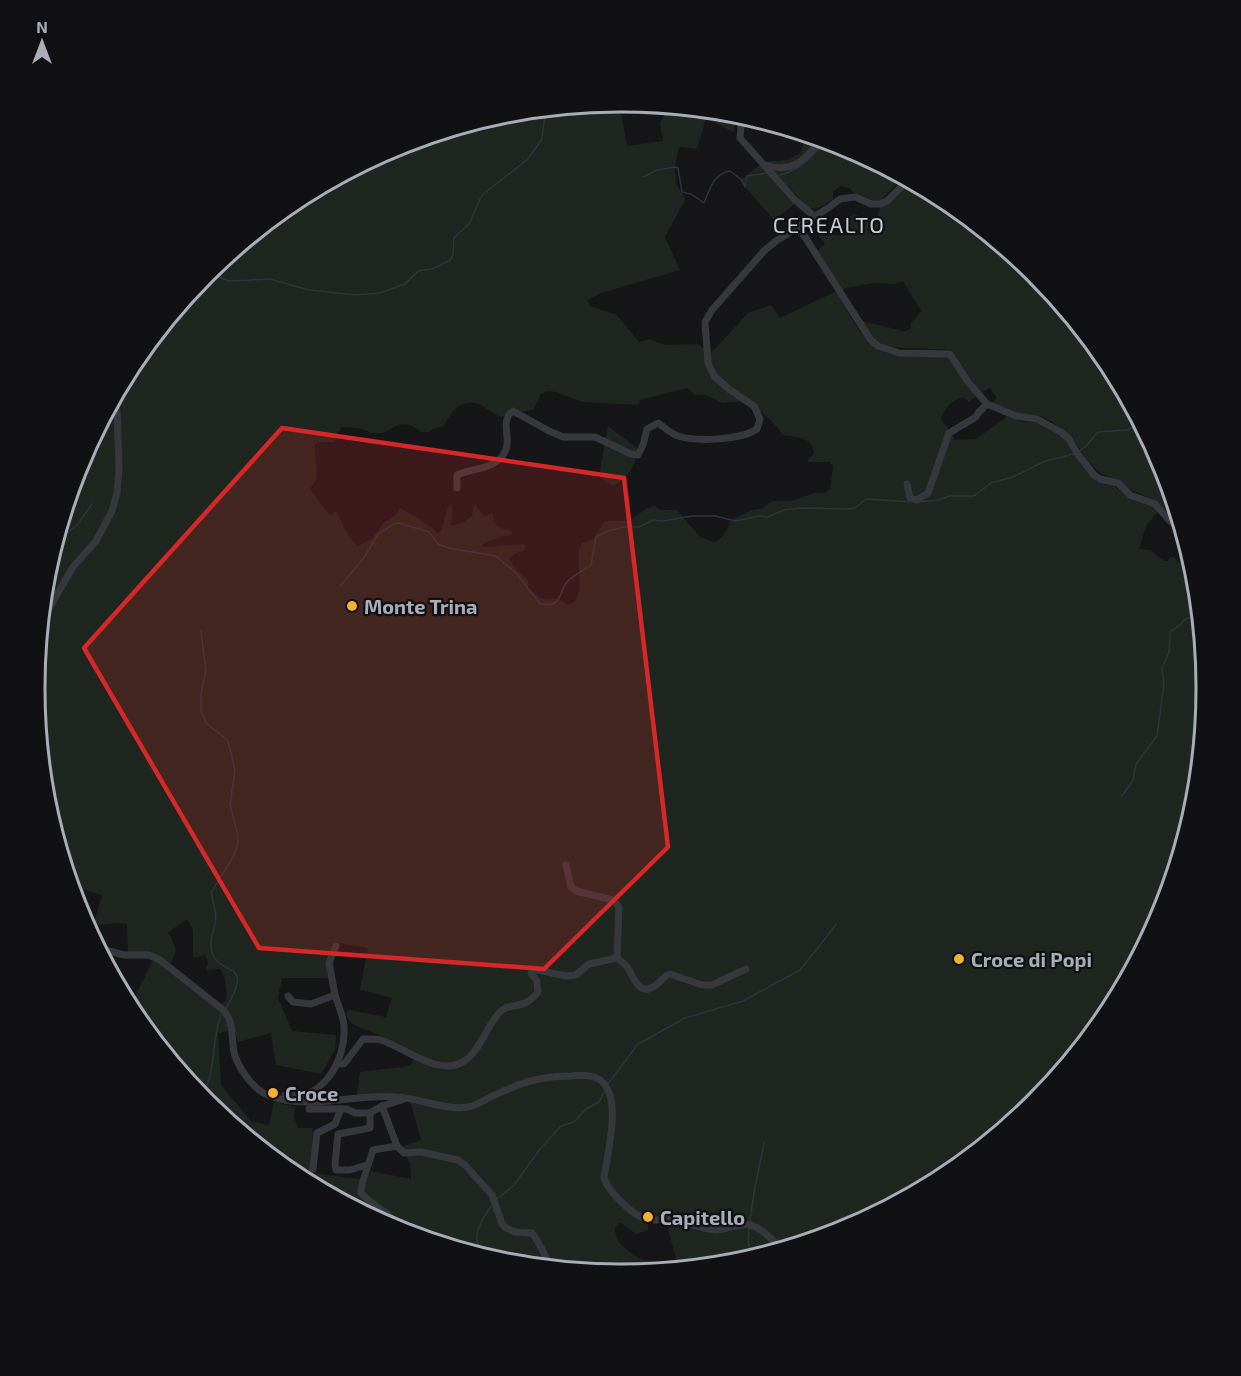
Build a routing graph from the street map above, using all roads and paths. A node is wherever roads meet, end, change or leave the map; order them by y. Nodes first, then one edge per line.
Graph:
1 (741, 126) edge
2 (815, 146) edge
3 (763, 164) junction
4 (902, 186) edge
5 (814, 216) junction
6 (798, 226) junction
7 (987, 404) junction
8 (117, 409) edge
9 (907, 484) dead end
10 (457, 488) dead end
11 (1171, 521) edge
12 (51, 605) edge
13 (566, 865) dead end
14 (336, 946) dead end
15 (108, 951) edge
16 (617, 958) junction
17 (746, 969) dead end
18 (288, 996) dead end
19 (335, 996) junction
20 (338, 1064) junction
21 (271, 1097) junction
22 (414, 1098) junction
23 (382, 1106) junction
24 (309, 1109) dead end
25 (341, 1109) junction
26 (370, 1113) junction
27 (397, 1146) junction
28 (367, 1165) junction
29 (313, 1169) dead end
30 (391, 1216) edge
31 (773, 1243) edge
32 (547, 1259) edge

1 - 3 street
2 - 3 street
3 - 5 street
4 - 5 street
5 - 6 street
6 - 7 street
6 - 10 street
7 - 9 street
7 - 11 street
8 - 12 street
13 - 16 street
14 - 19 street
15 - 21 street
16 - 17 street
16 - 20 street
18 - 19 street
19 - 20 street
20 - 21 street
21 - 22 street
22 - 23 street
22 - 31 street
23 - 26 street
23 - 27 street
24 - 25 street
25 - 26 street
25 - 29 street
26 - 28 street
27 - 28 street
27 - 32 street
28 - 30 street

